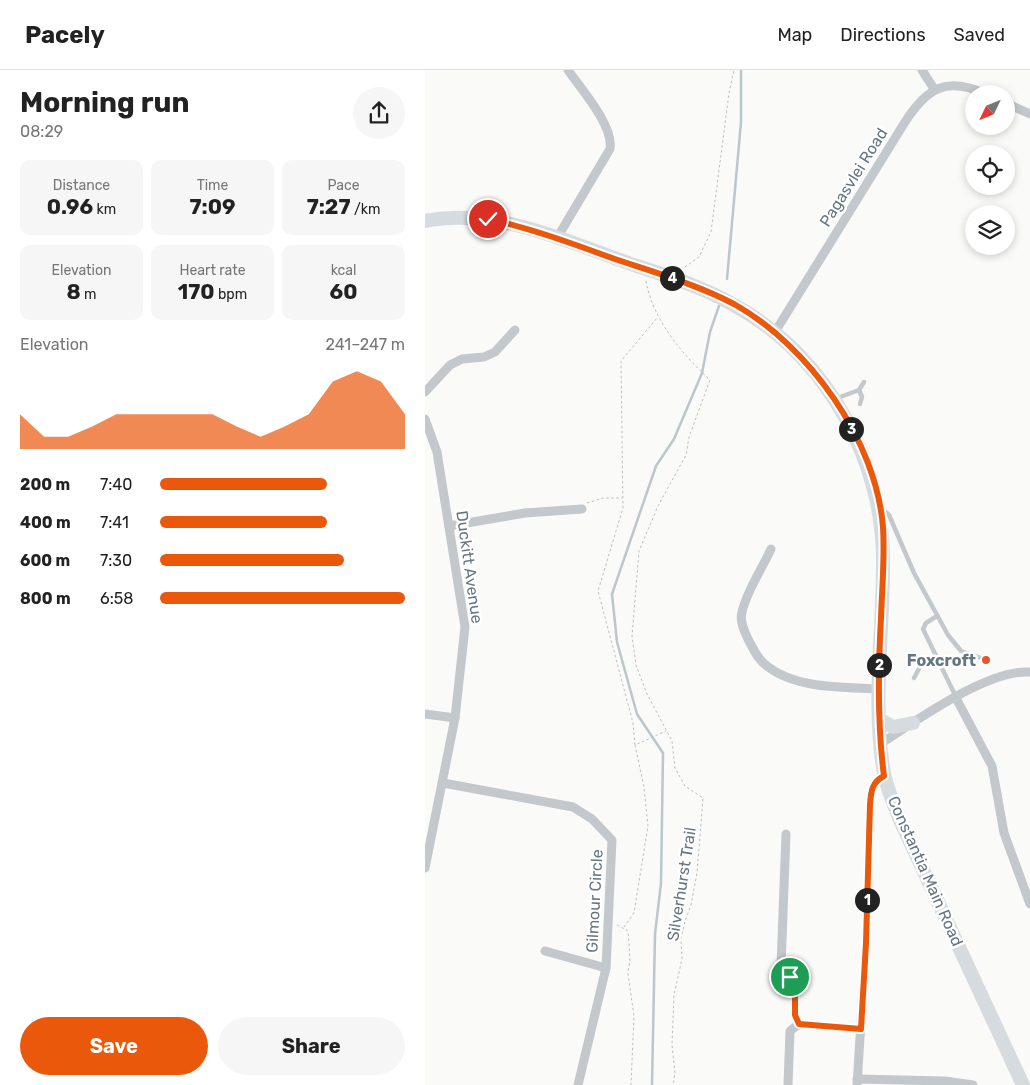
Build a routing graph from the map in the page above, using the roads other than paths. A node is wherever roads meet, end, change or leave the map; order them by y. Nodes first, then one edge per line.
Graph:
1 (568, 70) edge
2 (923, 70) edge
3 (965, 87) edge
4 (933, 90) junction
5 (1015, 107) edge
6 (1030, 114) edge
7 (425, 221) edge
8 (557, 238) junction
9 (515, 330) dead end
10 (775, 332) junction
11 (864, 382) dead end
12 (859, 390) junction
13 (425, 392) edge
14 (834, 399) junction
15 (860, 404) dead end
16 (425, 419) edge
17 (879, 506) junction
18 (582, 509) road end
19 (449, 526) junction
20 (771, 549) dead end
21 (937, 616) junction
22 (935, 658) junction
23 (981, 658) dead end
24 (1030, 672) edge
25 (914, 678) dead end
26 (878, 689) junction
27 (956, 698) junction
28 (425, 714) edge
29 (455, 718) junction
30 (879, 719) junction
31 (913, 723) junction
32 (880, 744) junction
33 (884, 776) junction
34 (443, 782) junction
35 (785, 834) dead end
36 (425, 868) edge
37 (1030, 904) edge
38 (545, 951) dead end
39 (606, 968) junction
40 (799, 1024) junction
41 (861, 1029) junction
42 (857, 1082) edge
43 (579, 1085) edge
44 (788, 1085) edge
45 (973, 1085) edge
46 (1023, 1085) edge

1 - 8 street
2 - 4 street
3 - 4 street
4 - 10 street, Pagasvlei Road
5 - 6 street
7 - 8 main road, Constantia Main Road
8 - 10 main road, Constantia Main Road
9 - 13 street
10 - 14 main road, Constantia Main Road
11 - 12 lane
12 - 14 lane
12 - 15 lane
14 - 17 main road, Constantia Main Road
16 - 19 street, Duckitt Avenue
17 - 21 lane
17 - 26 main road, Constantia Main Road
18 - 19 street
19 - 29 street, Duckitt Avenue
20 - 26 street
21 - 22 lane
21 - 23 lane
22 - 25 lane
22 - 27 lane
24 - 27 street
26 - 30 main road, Constantia Main Road
27 - 31 street
27 - 37 street
28 - 29 street
29 - 34 street, Duckitt Avenue
30 - 31 main road
30 - 32 main road, Constantia Main Road
31 - 32 street
32 - 33 main road, Constantia Main Road
33 - 41 street
33 - 46 main road, Constantia Main Road
34 - 36 street, Duckitt Avenue
34 - 39 street, Gilmour Circle
35 - 40 street
38 - 39 street
39 - 43 street, Gilmour Circle
40 - 41 street
40 - 44 street
41 - 42 street
42 - 45 street

